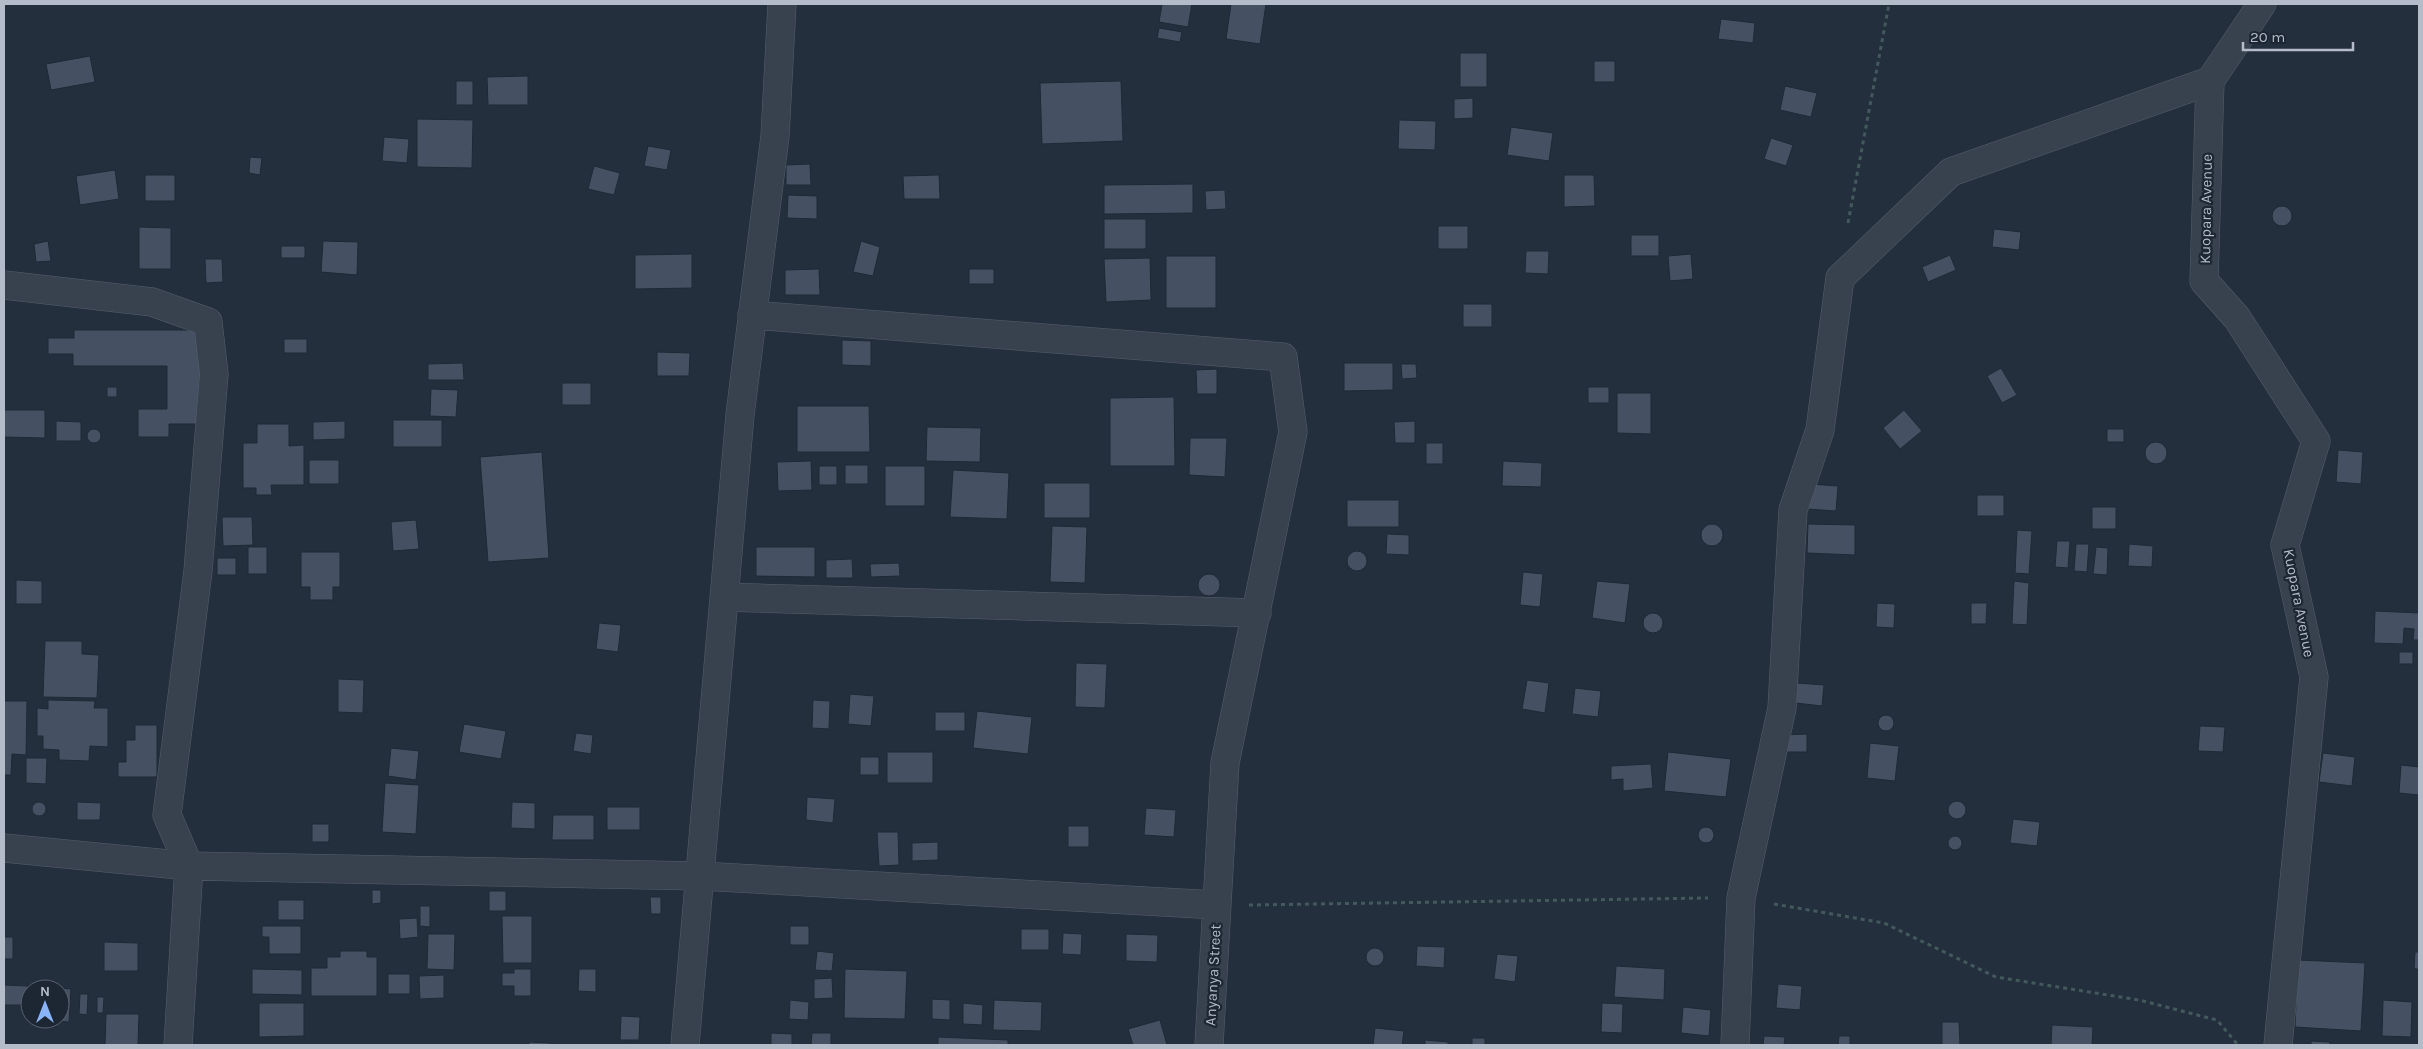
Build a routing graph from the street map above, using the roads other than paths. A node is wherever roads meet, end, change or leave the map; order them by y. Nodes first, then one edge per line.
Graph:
1 (782, 4) edge
2 (2262, 4) edge
3 (2210, 81) junction
4 (4, 285) edge
5 (752, 315) junction
6 (724, 597) junction
7 (1257, 613) junction
8 (4, 848) edge
9 (189, 866) junction
10 (700, 876) junction
11 (1216, 905) junction
12 (178, 1045) edge
13 (685, 1045) edge
14 (1209, 1045) edge
15 (1735, 1045) edge
16 (2278, 1045) edge

1 - 5 street
2 - 3 street
3 - 15 street
3 - 16 street, Kuopara Avenue
4 - 9 street
5 - 6 street
5 - 7 street, Anyanya Street
6 - 7 street
6 - 10 street
7 - 11 street, Anyanya Street
8 - 9 street
9 - 10 street
9 - 12 street
10 - 11 street
10 - 13 street
11 - 14 street, Anyanya Street

